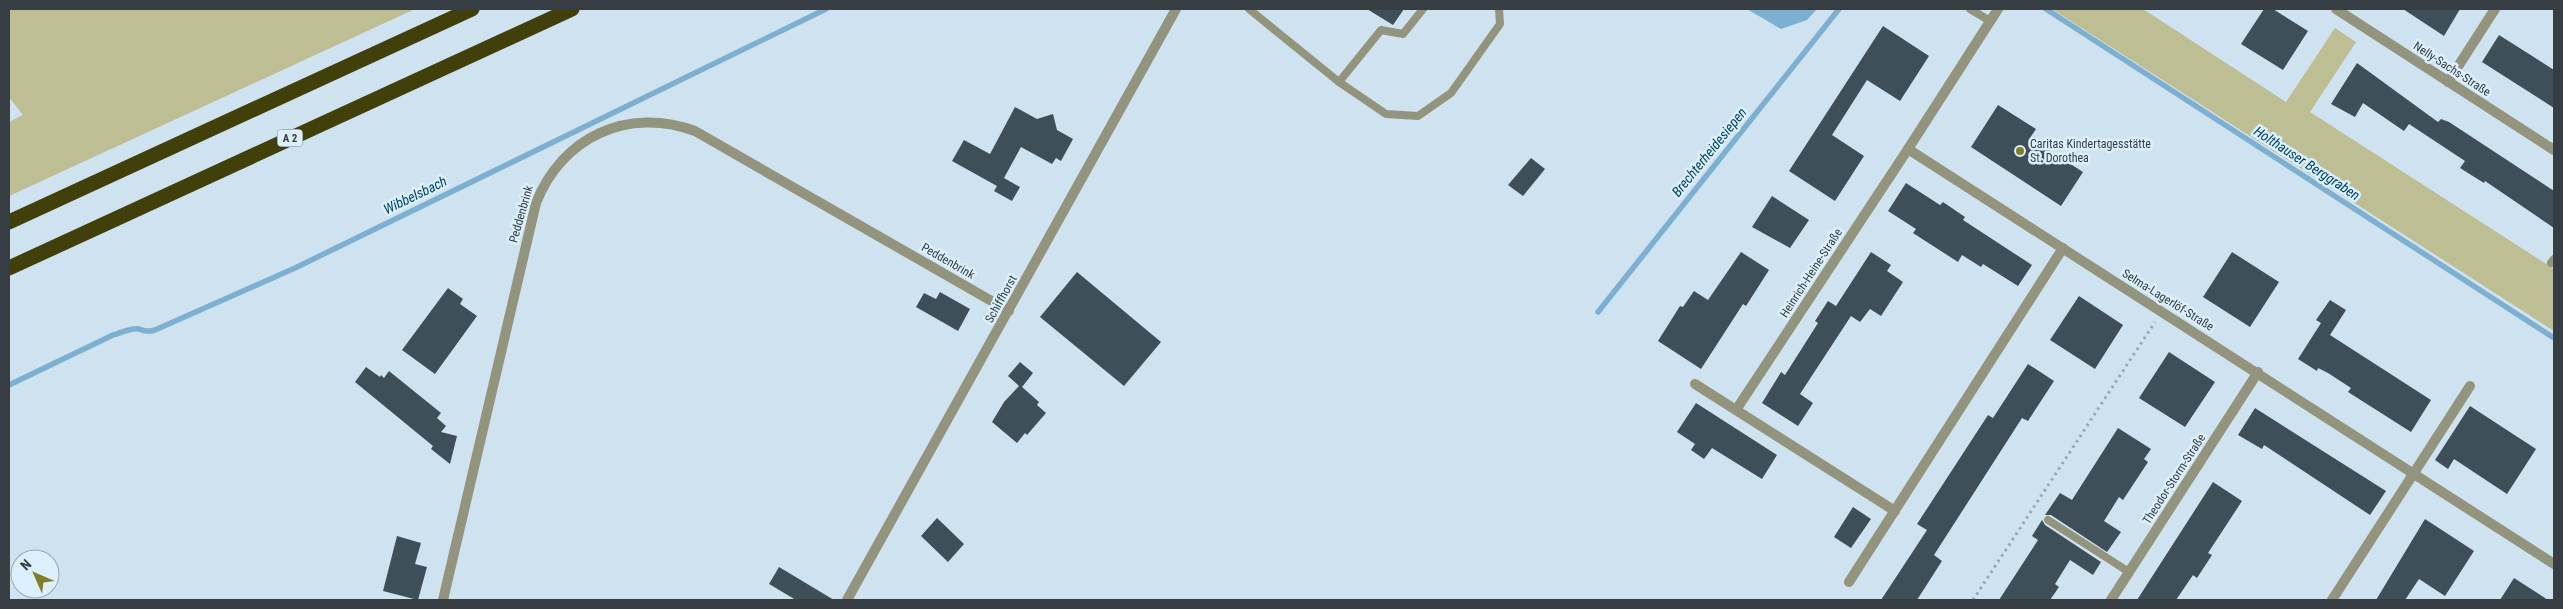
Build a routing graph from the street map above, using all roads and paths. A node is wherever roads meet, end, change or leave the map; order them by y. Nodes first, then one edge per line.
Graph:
1 (472, 9) edge
2 (572, 9) edge
3 (1176, 9) edge
4 (1249, 9) edge
5 (1423, 9) edge
6 (1499, 9) edge
7 (1970, 9) edge
8 (1998, 9) edge
9 (2336, 9) edge
10 (2495, 9) edge
11 (1990, 22) junction
12 (1339, 82) junction
13 (2448, 82) junction
14 (1908, 149) junction
15 (2554, 150) edge
16 (9, 222) edge
17 (2063, 248) junction
18 (9, 268) edge
19 (1009, 311) junction
20 (2162, 311) junction
21 (2258, 372) junction
22 (1695, 384) dead end
23 (2470, 386) dead end
24 (1736, 410) junction
25 (2413, 474) junction
26 (1895, 511) junction
27 (2048, 520) dead end
28 (2554, 564) edge
29 (2129, 572) junction
30 (1849, 582) dead end
31 (443, 600) edge
32 (847, 600) edge
33 (1974, 600) edge
34 (2111, 600) edge
35 (2332, 600) edge

1 - 16 highway
2 - 18 highway, A 2
3 - 19 street, Schiffhorst
4 - 12 lane
5 - 12 lane
6 - 12 lane
7 - 11 lane
8 - 11 street
9 - 13 street, Nelly-Sachs-Straße
10 - 13 street
11 - 14 street
13 - 15 street, Nelly-Sachs-Straße
14 - 17 street, Selma-Lagerlöf-Straße
14 - 24 street, Heinrich-Heine-Straße
17 - 20 street, Selma-Lagerlöf-Straße
17 - 26 street
19 - 31 street, Peddenbrink
19 - 32 street, Schiffhorst
20 - 21 street, Selma-Lagerlöf-Straße
20 - 33 path
21 - 25 street, Selma-Lagerlöf-Straße
21 - 29 street, Theodor-Storm-Straße
22 - 24 street
23 - 25 street
24 - 26 street
25 - 28 street, Selma-Lagerlöf-Straße
25 - 35 street
26 - 30 street
27 - 29 lane
29 - 34 street, Theodor-Storm-Straße

